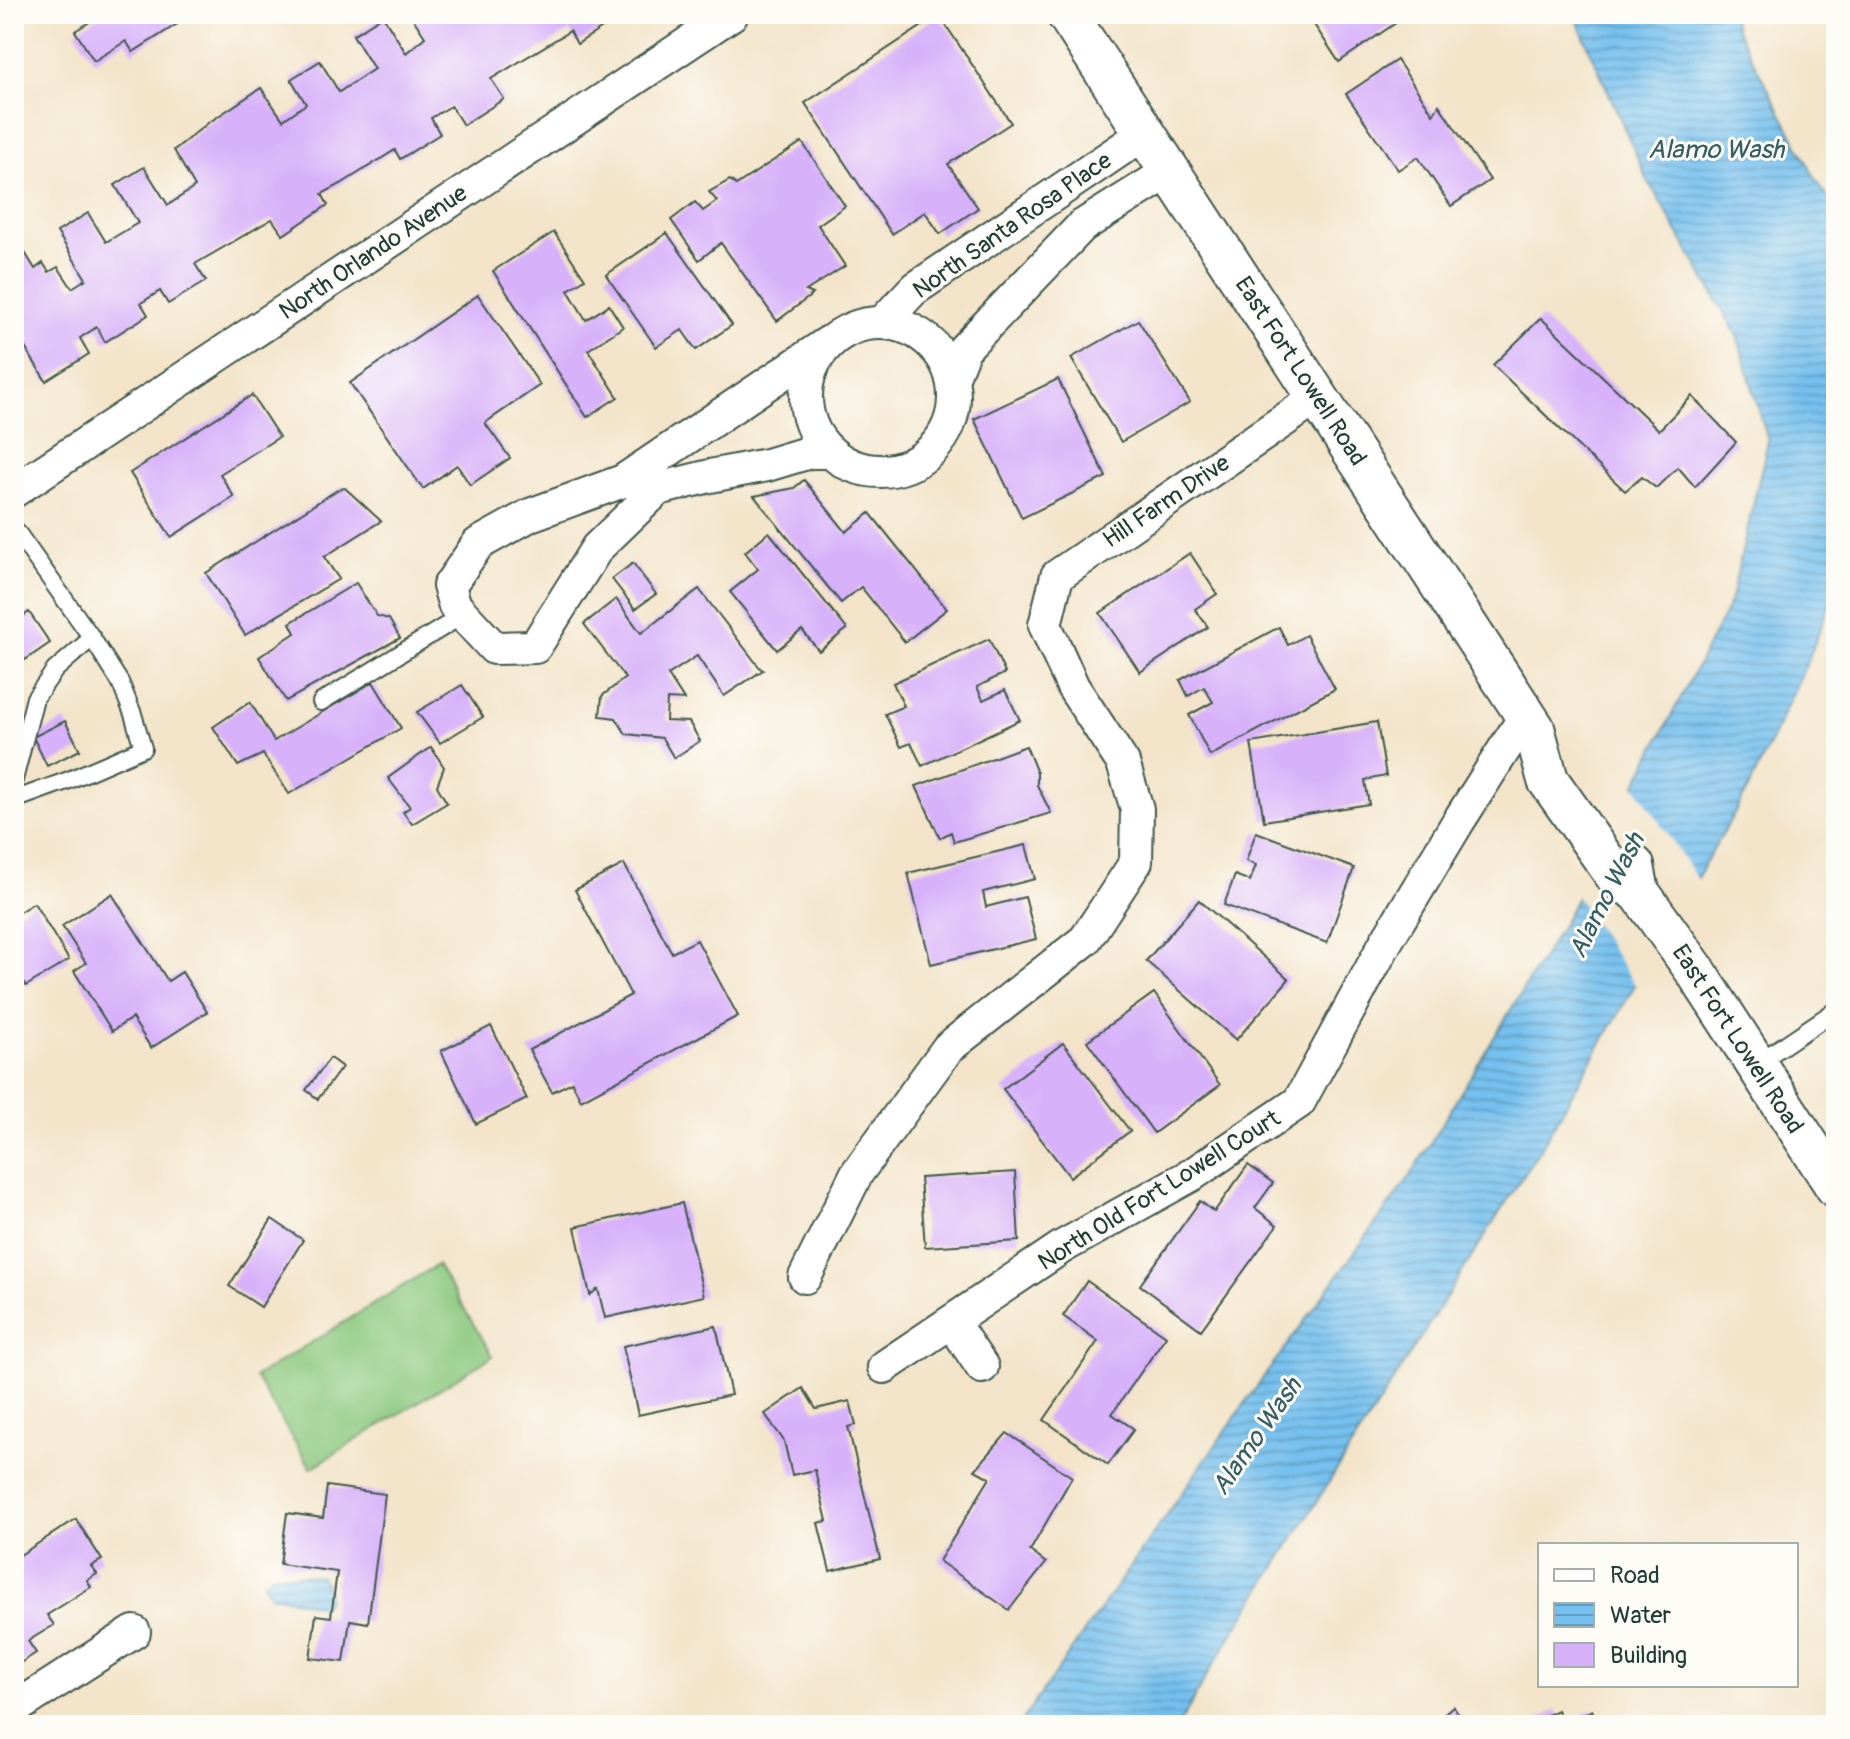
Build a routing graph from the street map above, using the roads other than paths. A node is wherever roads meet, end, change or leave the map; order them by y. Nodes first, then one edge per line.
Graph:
1 (732, 14) edge
2 (1067, 14) edge
3 (1145, 133) junction
4 (1170, 171) junction
5 (883, 322) junction
6 (829, 342) junction
7 (952, 379) junction
8 (1318, 397) junction
9 (830, 452) junction
10 (14, 491) edge
11 (14, 528) edge
12 (463, 615) junction
13 (92, 638) junction
14 (321, 702) dead end
15 (1530, 721) junction
16 (14, 780) edge
17 (14, 800) edge
18 (1836, 1010) edge
19 (1754, 1064) junction
20 (1836, 1187) edge
21 (805, 1277) dead end
22 (952, 1322) junction
23 (884, 1367) dead end
24 (982, 1367) dead end
25 (134, 1632) dead end
26 (14, 1709) edge

1 - 10 street, North Orlando Avenue
2 - 3 street, East Fort Lowell Road
3 - 4 street, East Fort Lowell Road
3 - 5 street, North Santa Rosa Place
4 - 7 street, North Santa Rosa Place
4 - 8 street, East Fort Lowell Road
5 - 6 street
5 - 7 street
6 - 9 street
6 - 12 street
7 - 9 street
8 - 15 street, East Fort Lowell Road
8 - 21 street, Hill Farm Drive
9 - 12 street
11 - 13 lane
12 - 14 lane
13 - 16 lane
13 - 17 lane
15 - 19 street, East Fort Lowell Road
15 - 22 street, North Old Fort Lowell Court
18 - 19 lane
19 - 20 street, East Fort Lowell Road
22 - 23 street, North Old Fort Lowell Court
22 - 24 street
25 - 26 street

